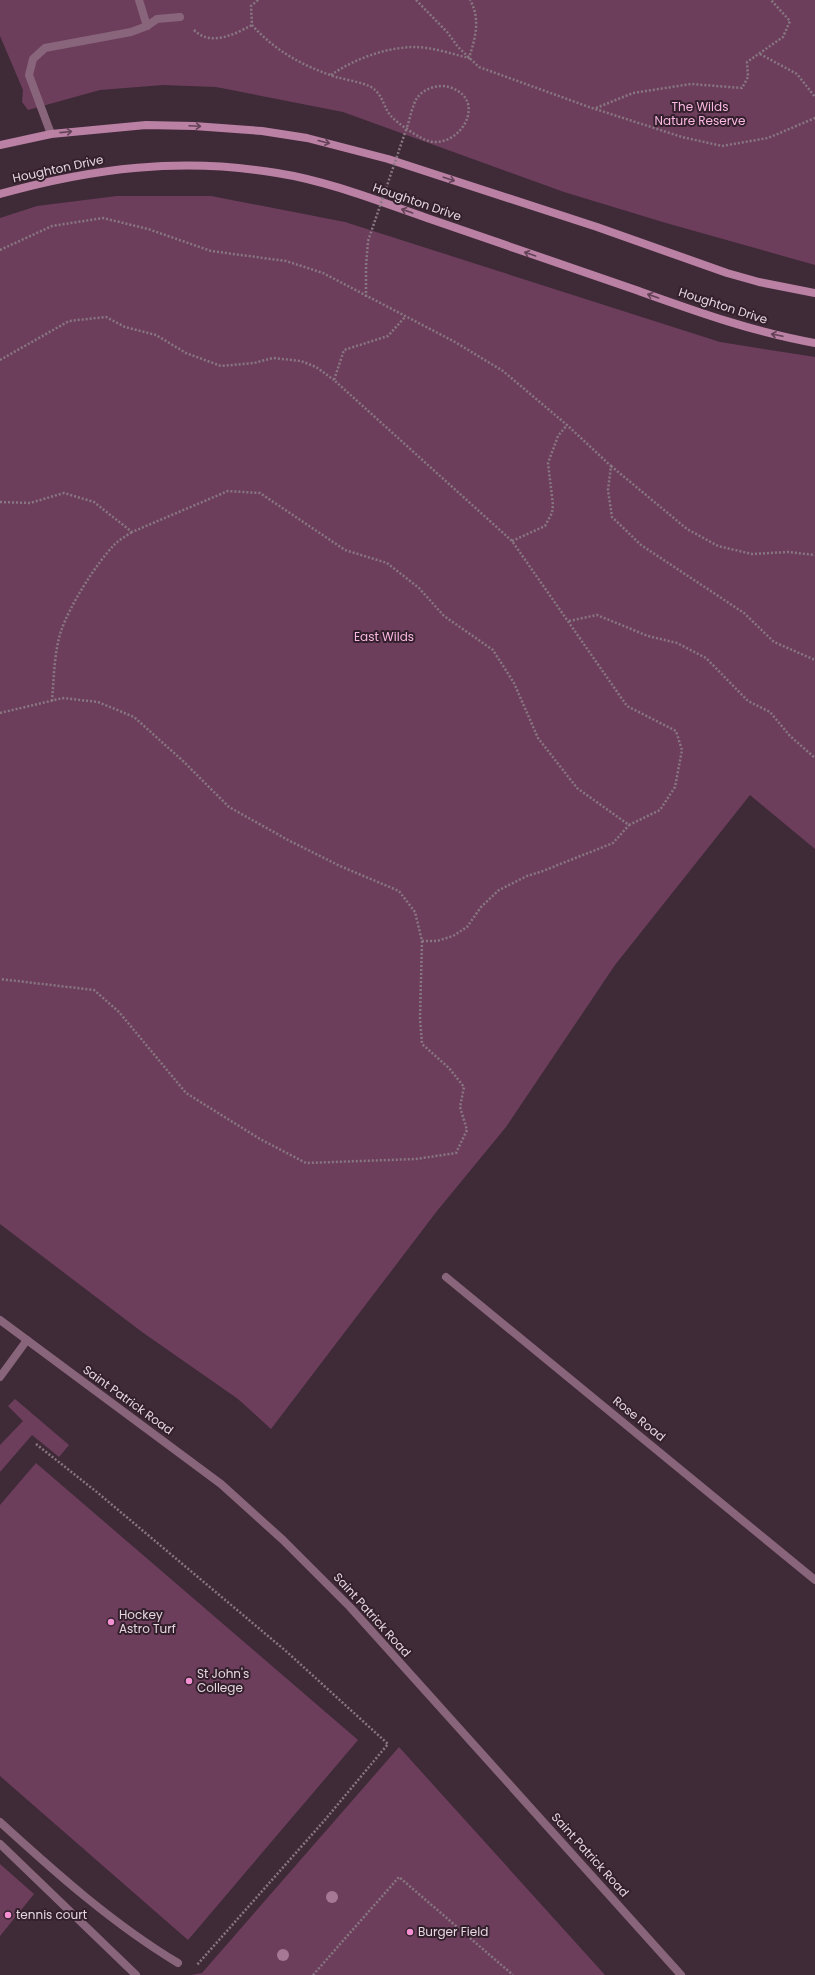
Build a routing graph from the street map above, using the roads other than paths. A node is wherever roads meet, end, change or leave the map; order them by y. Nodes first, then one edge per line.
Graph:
1 (139, 0) edge
2 (180, 17) road end
3 (147, 26) junction
4 (51, 134) junction
5 (0, 145) edge
6 (0, 194) edge
7 (815, 293) edge
8 (815, 343) edge
9 (446, 1277) dead end
10 (0, 1320) edge
11 (28, 1340) junction
12 (0, 1377) edge
13 (815, 1580) edge
14 (0, 1822) edge
15 (0, 1844) edge
16 (178, 1963) road end
17 (136, 1975) edge
18 (681, 1975) edge

1 - 3 street
2 - 3 street
3 - 4 street
4 - 5 main road
4 -> 7 main road
8 -> 6 main road, Houghton Drive
9 - 13 street, Rose Road
10 - 11 street, Saint Patrick Road
11 - 12 street
11 - 18 street, Saint Patrick Road
14 - 16 street
15 - 17 street

